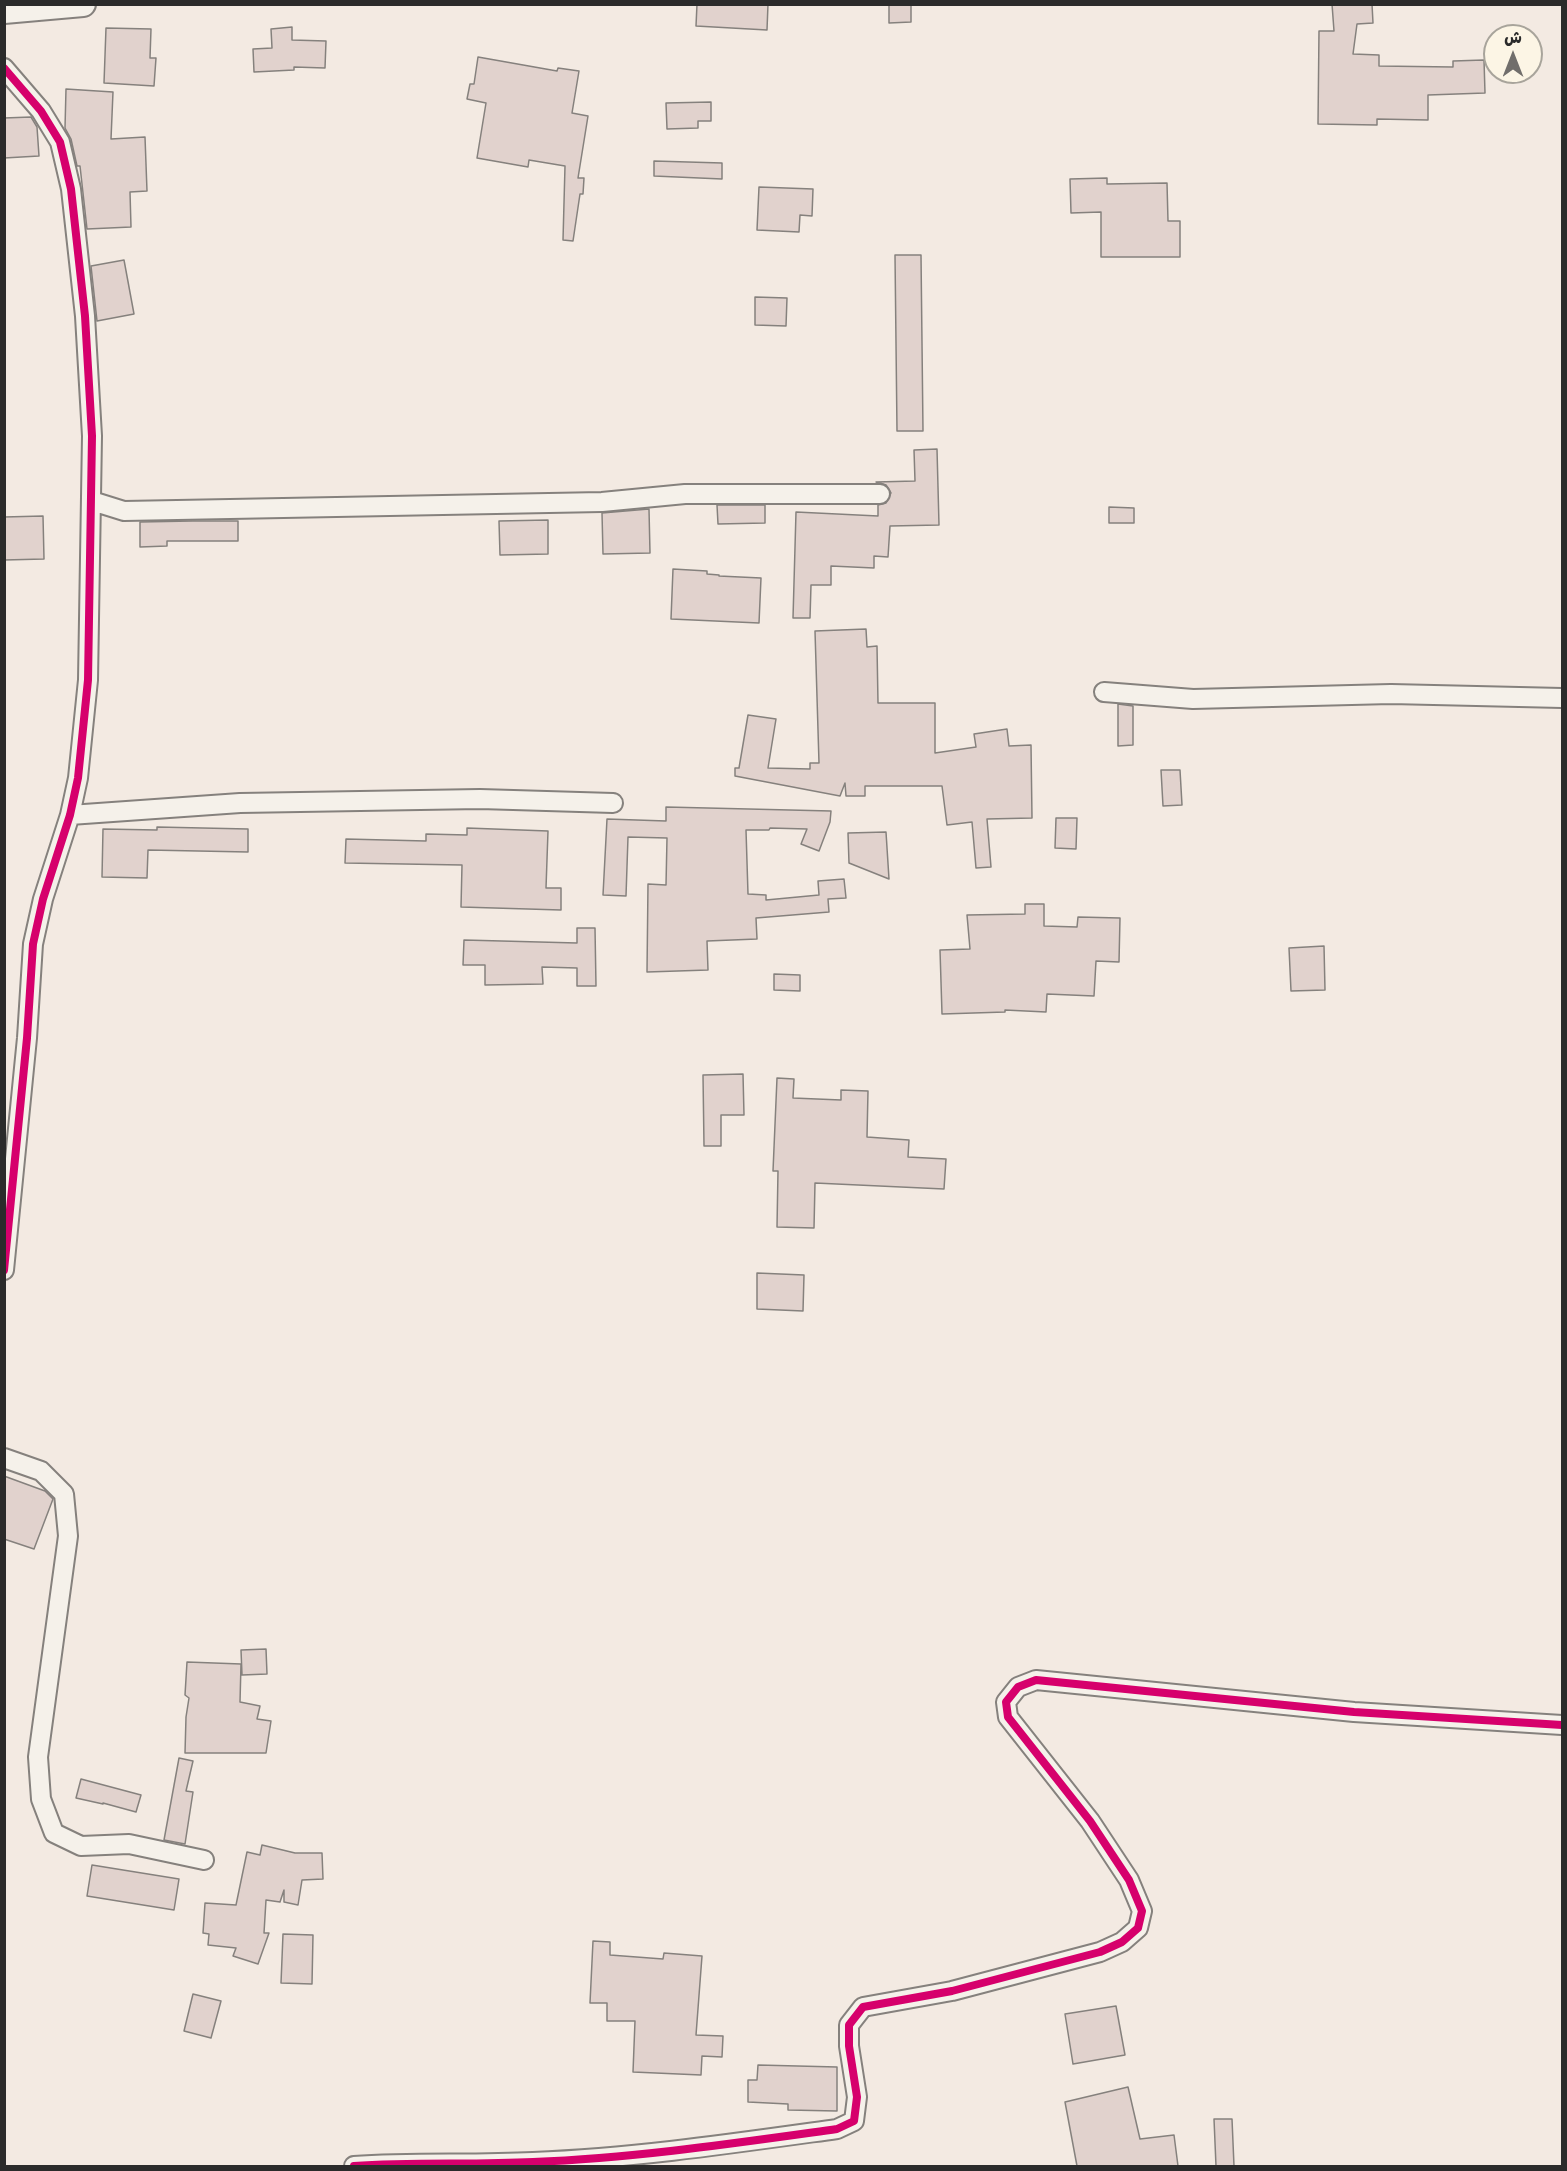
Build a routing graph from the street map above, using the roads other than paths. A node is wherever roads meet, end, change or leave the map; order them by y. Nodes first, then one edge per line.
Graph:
1 (83, 4) edge
2 (4, 11) edge
3 (4, 68) edge
4 (880, 494) dead end
5 (92, 501) junction
6 (1104, 692) dead end
7 (1563, 698) edge
8 (613, 803) dead end
9 (70, 814) junction
10 (4, 1270) edge
11 (4, 1458) edge
12 (1563, 1725) edge
13 (204, 1860) dead end
14 (354, 2166) edge

1 - 2 main road
3 - 5 street
4 - 5 street
5 - 9 street
6 - 7 street
8 - 9 street
9 - 10 street
11 - 13 street
12 - 14 street

